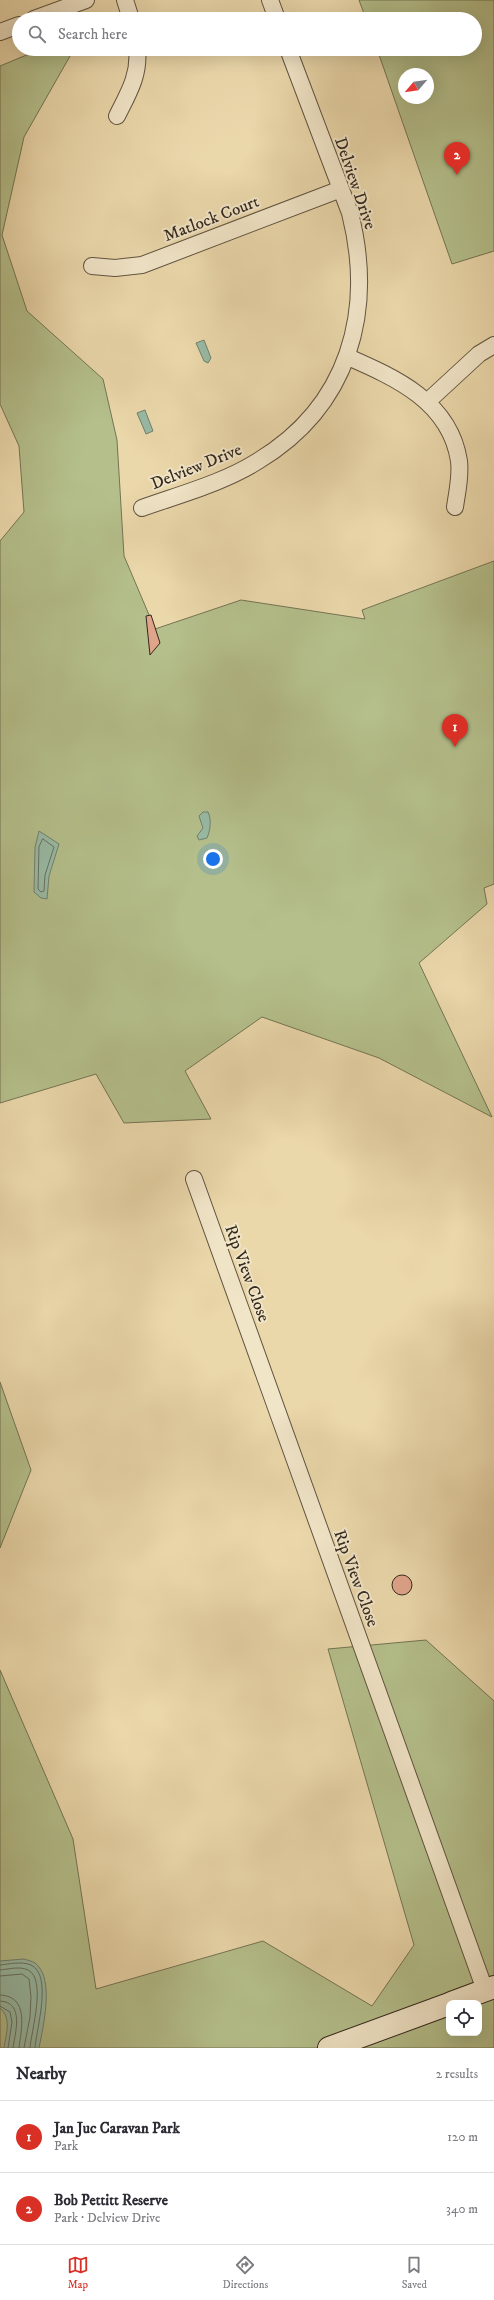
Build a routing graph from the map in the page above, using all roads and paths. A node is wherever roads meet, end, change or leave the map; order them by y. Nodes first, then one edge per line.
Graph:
1 (86, 0) edge
2 (125, 0) edge
3 (270, 0) edge
4 (53, 12) edge
5 (129, 12) edge
6 (274, 12) edge
7 (12, 28) edge
8 (0, 32) edge
9 (137, 56) edge
10 (291, 56) edge
11 (117, 116) dead end
12 (341, 190) junction
13 (92, 266) dead end
14 (494, 345) edge
15 (348, 356) junction
16 (427, 402) junction
17 (455, 507) dead end
18 (142, 508) dead end
19 (194, 1179) dead end
20 (490, 1989) edge
21 (459, 2000) edge
22 (446, 2004) edge
23 (329, 2048) edge

1 - 4 street
2 - 5 street
3 - 6 street
7 - 8 street
9 - 11 street
10 - 12 street, Delview Drive
12 - 13 street, Matlock Court
12 - 15 street, Delview Drive
14 - 16 street
15 - 16 street
15 - 18 street, Delview Drive
16 - 17 street
19 - 20 street, Rip View Close
20 - 21 main road
22 - 23 main road

